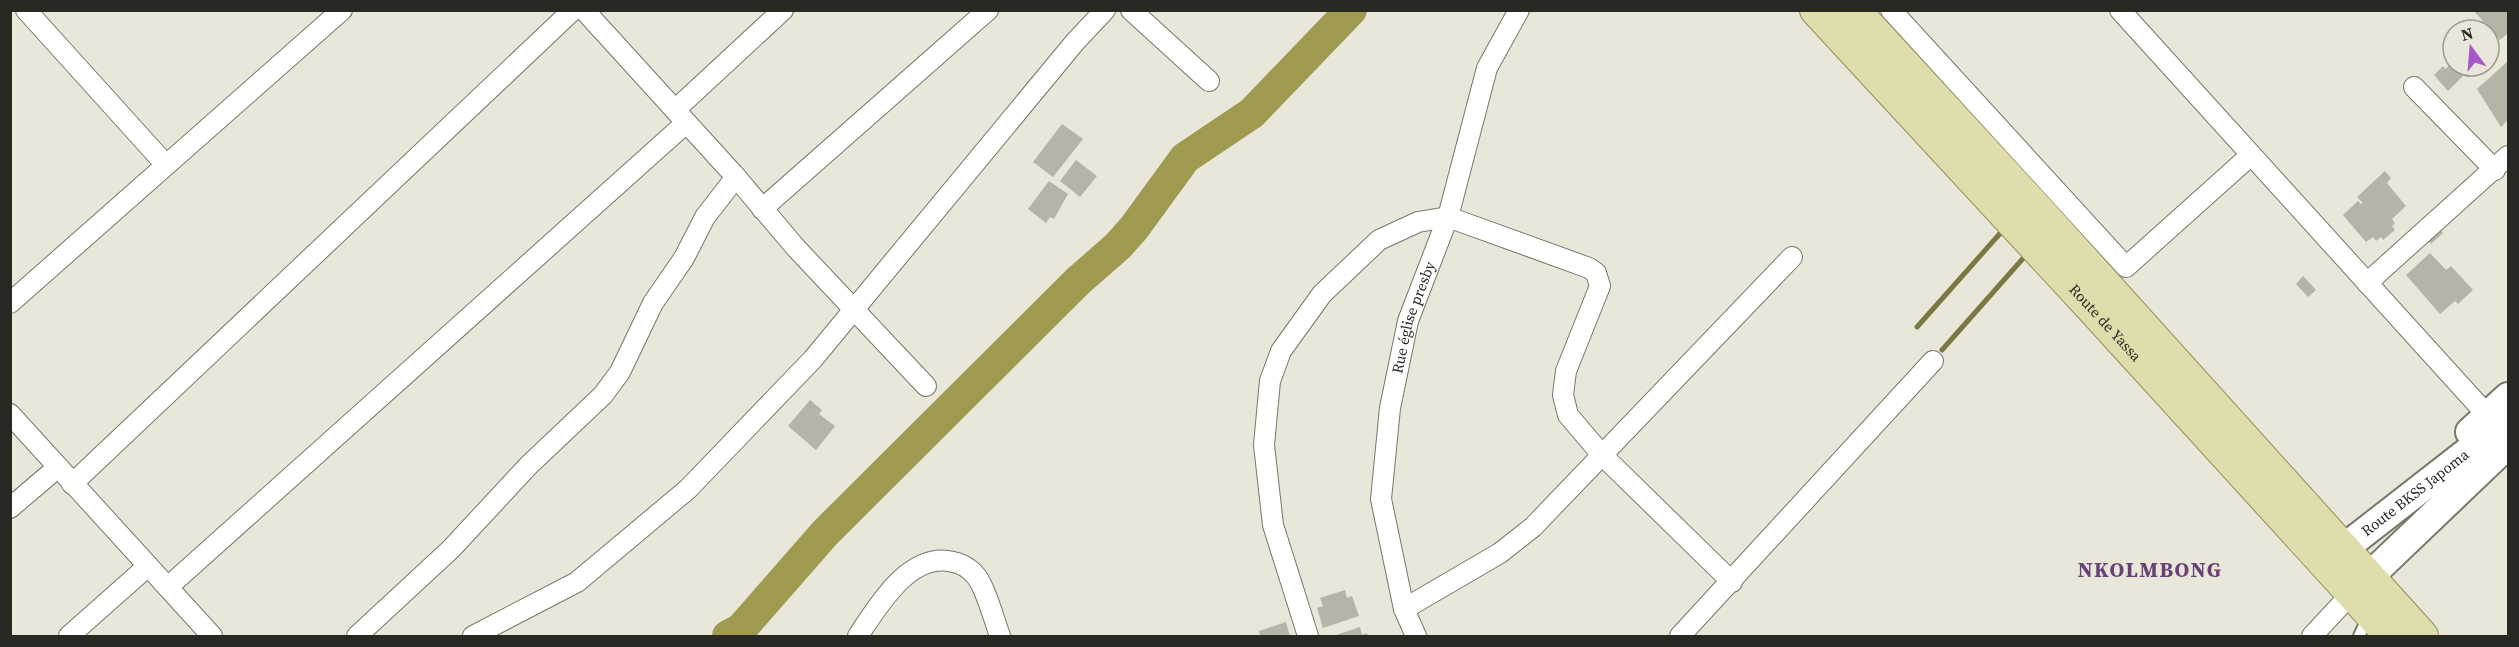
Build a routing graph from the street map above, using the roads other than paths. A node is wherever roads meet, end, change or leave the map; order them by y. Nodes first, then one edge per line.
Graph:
1 (26, 10) edge
2 (342, 10) edge
3 (573, 10) edge
4 (584, 10) edge
5 (783, 10) edge
6 (988, 10) edge
7 (1105, 10) edge
8 (1131, 10) edge
9 (1520, 10) edge
10 (1816, 10) edge
11 (1854, 10) edge
12 (1891, 10) edge
13 (2120, 10) edge
14 (1209, 81) dead end
15 (2414, 87) dead end
16 (681, 117) junction
17 (2251, 155) junction
18 (2502, 163) edge
19 (166, 165) junction
20 (736, 177) junction
21 (762, 209) junction
22 (1448, 217) junction
23 (2038, 230) junction
24 (1792, 257) dead end
25 (2367, 283) junction
26 (10, 303) edge
27 (854, 308) junction
28 (1933, 360) dead end
29 (926, 386) dead end
30 (2508, 397) edge
31 (10, 414) edge
32 (2498, 420) edge
33 (2508, 444) edge
34 (1602, 455) junction
35 (2508, 461) edge
36 (57, 468) junction
37 (72, 484) junction
38 (2445, 487) junction
39 (10, 508) edge
40 (2334, 557) junction
41 (148, 566) junction
42 (1732, 582) junction
43 (168, 587) junction
44 (2362, 605) edge
45 (1404, 609) junction
46 (69, 636) edge
47 (212, 636) edge
48 (357, 636) edge
49 (473, 636) edge
50 (858, 636) edge
51 (1000, 636) edge
52 (1308, 636) edge
53 (1416, 636) edge
54 (1680, 636) edge
55 (2312, 636) edge
56 (2391, 636) edge
57 (2422, 636) edge

1 - 19 street
2 - 19 street
3 - 37 street
4 - 16 street
5 - 16 street
6 - 21 street
7 - 27 street
8 - 14 street
9 - 22 street, Rue église presby
10 - 23 main road, Route de Yassa
11 - 23 main road, Route de Yassa
12 - 17 street
13 - 17 street
15 - 18 street
16 - 20 street
16 - 43 street
17 - 25 street
18 - 25 street
19 - 26 street
20 - 21 street
20 - 48 street
21 - 27 street
22 - 34 street
22 - 45 street, Rue église presby
22 - 52 street
23 - 40 main road, Route de Yassa
24 - 34 street
25 - 32 street
27 - 29 street
27 - 49 street
28 - 42 street
30 - 32 main road
31 - 36 street
32 - 38 main road
33 - 38 main road, Route BKSS Japoma
34 - 42 street
34 - 45 street
35 - 38 main road
36 - 37 street
36 - 39 street
37 - 41 street
38 - 40 main road, Route BKSS Japoma
38 - 44 main road, Route BKSS Japoma
40 - 44 main road, Route de Yassa
41 - 43 street
41 - 46 street
42 - 54 street
43 - 47 street
44 - 55 street
44 - 56 main road, Route de Yassa
44 - 57 main road, Route de Yassa
45 - 53 street, Rue église presby
50 - 51 street

